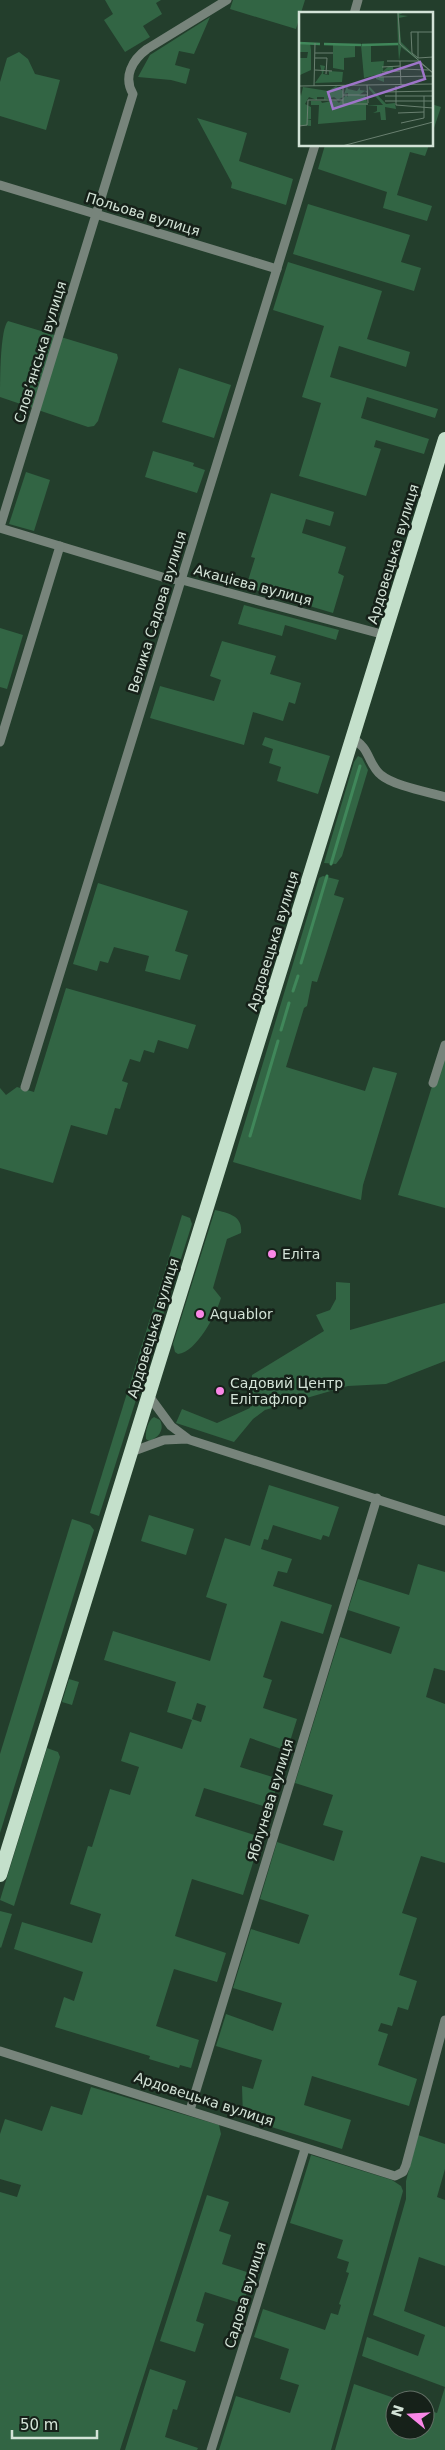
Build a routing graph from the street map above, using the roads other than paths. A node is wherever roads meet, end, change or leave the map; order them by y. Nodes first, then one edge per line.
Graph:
1 (227, 0) edge
2 (315, 146) edge
3 (0, 185) edge
4 (97, 214) junction
5 (277, 269) junction
6 (445, 439) edge
7 (0, 528) edge
8 (60, 546) junction
9 (182, 580) junction
10 (385, 635) junction
11 (352, 738) junction
12 (0, 742) edge
13 (445, 797) edge
14 (445, 1046) edge
15 (433, 1083) dead end
16 (25, 1087) dead end
17 (149, 1396) junction
18 (187, 1438) junction
19 (132, 1452) junction
20 (377, 1501) junction
21 (445, 1521) edge
22 (0, 1875) edge
23 (445, 2020) edge
24 (0, 2051) edge
25 (190, 2110) junction
26 (305, 2149) junction
27 (210, 2450) edge

1 - 4 street, Словʼянська вулиця
2 - 5 street, Велика Садова вулиця
3 - 4 street, Польова вулиця
4 - 5 street, Польова вулиця
4 - 7 street, Словʼянська вулиця
5 - 9 street, Велика Садова вулиця
6 - 10 highway, Ардовецька вулиця
7 - 8 street, Акацієва вулиця
8 - 9 street, Акацієва вулиця
8 - 12 street
9 - 10 street, Акацієва вулиця
9 - 16 street, Велика Садова вулиця
10 - 11 highway, Ардовецька вулиця
11 - 13 street
11 - 17 highway, Ардовецька вулиця
14 - 15 street
17 - 18 street
17 - 19 highway, Ардовецька вулиця
18 - 19 street
18 - 20 street
19 - 22 highway, Ардовецька вулиця
20 - 21 street
20 - 25 street, Яблунева вулиця
23 - 26 street, Ардовецька вулиця
24 - 25 street, Ардовецька вулиця
25 - 26 street, Ардовецька вулиця
26 - 27 street, Садова вулиця

